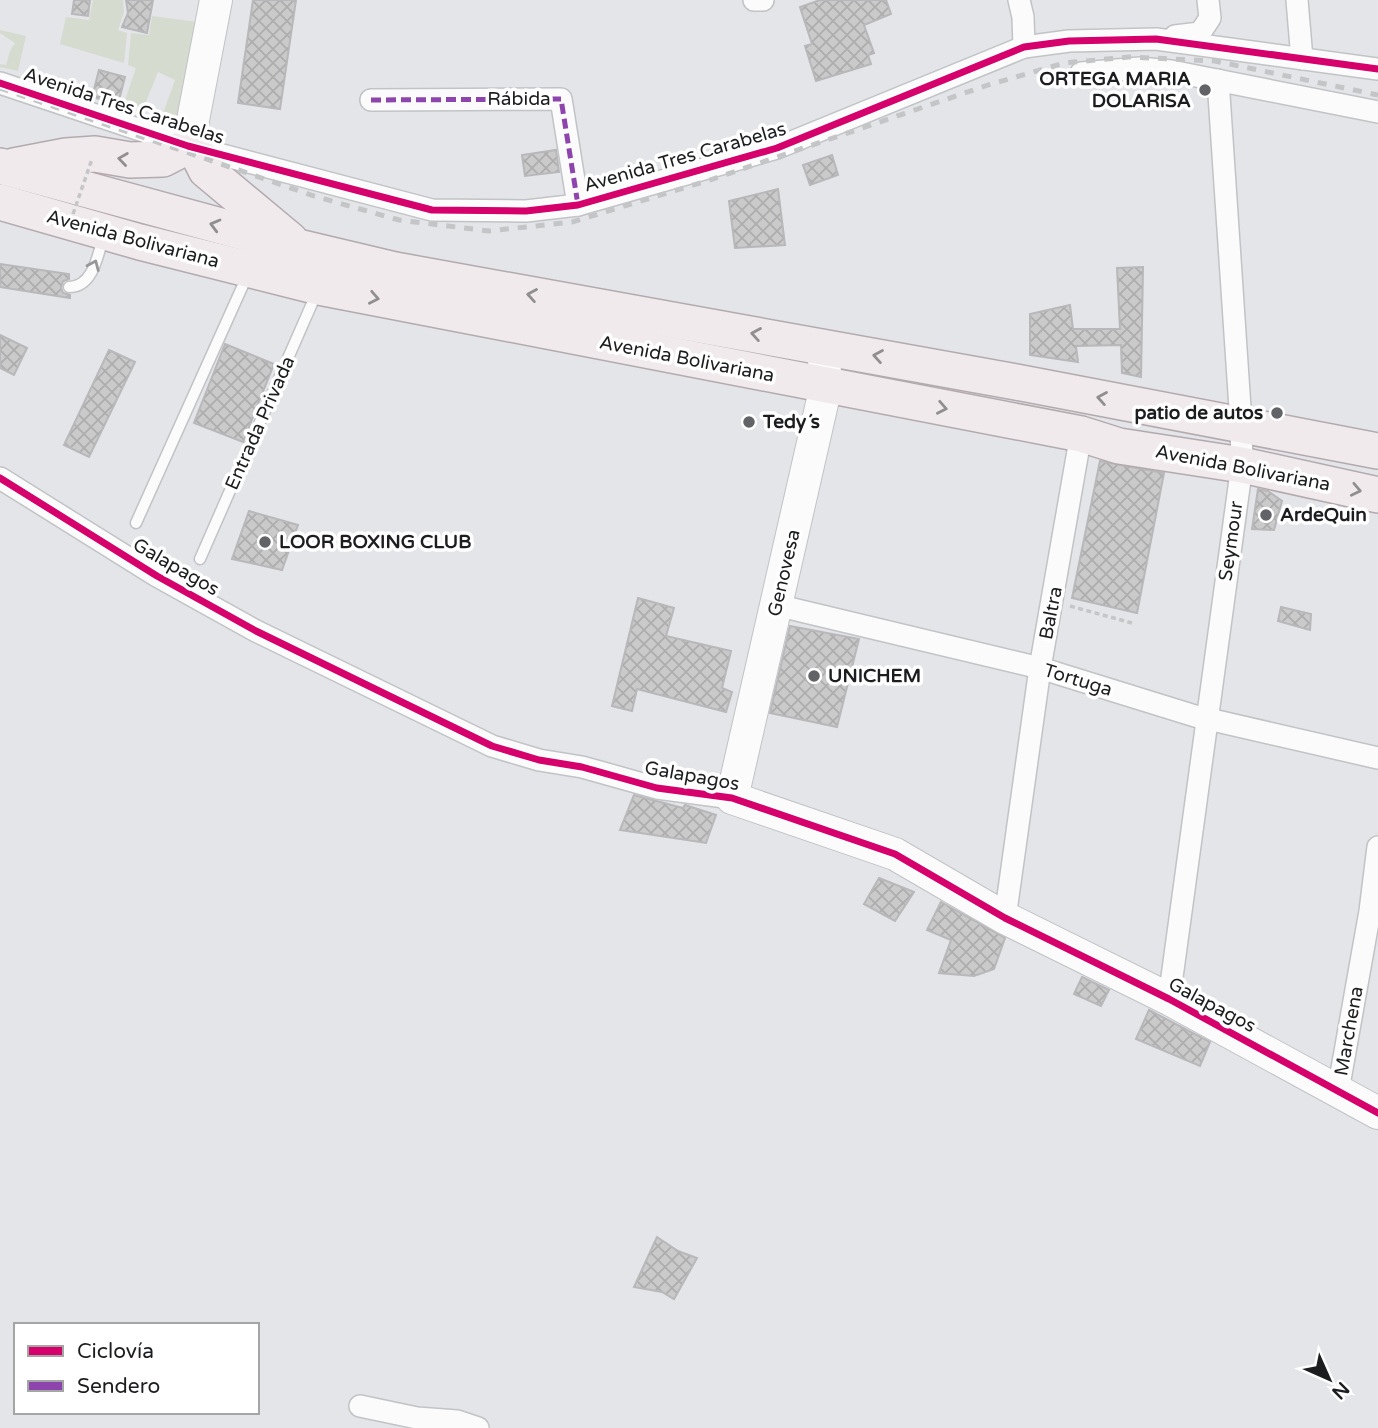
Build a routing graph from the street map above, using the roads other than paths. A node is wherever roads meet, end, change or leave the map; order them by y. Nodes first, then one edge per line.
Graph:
1 (216, 0) edge
2 (754, 0) edge
3 (763, 0) edge
4 (1019, 0) edge
5 (1208, 0) edge
6 (1297, 0) edge
7 (1156, 39) junction
8 (1024, 47) junction
9 (1302, 59) junction
10 (1378, 69) edge
11 (1081, 73) dead end
12 (1218, 80) junction
13 (0, 83) edge
14 (370, 100) dead end
15 (1378, 112) edge
16 (188, 146) junction
17 (2, 167) edge
18 (0, 202) edge
19 (578, 205) junction
20 (106, 232) junction
21 (298, 247) junction
22 (250, 271) junction
23 (69, 286) dead end
24 (319, 287) junction
25 (824, 346) junction
26 (826, 386) junction
27 (1241, 424) junction
28 (1081, 434) junction
29 (1378, 451) edge
30 (1242, 465) junction
31 (0, 478) edge
32 (1378, 495) edge
33 (136, 523) dead end
34 (200, 559) dead end
35 (776, 605) junction
36 (1040, 668) junction
37 (1207, 718) junction
38 (1378, 758) edge
39 (732, 798) junction
40 (1378, 847) edge
41 (1005, 918) junction
42 (1169, 999) junction
43 (1338, 1091) junction
44 (1378, 1113) edge
45 (360, 1406) dead end
46 (460, 1424) edge
47 (478, 1428) edge

1 - 16 street
2 - 3 street
4 - 8 street
5 - 7 street
6 - 9 street
7 - 8 street, Avenida Tres Carabelas
7 - 9 street, Avenida Tres Carabelas
8 - 19 street, Avenida Tres Carabelas
9 - 10 street, Avenida Tres Carabelas
11 - 12 street
12 - 15 street
12 - 27 street, Seymour
13 - 16 street, Avenida Tres Carabelas
14 - 19 street, Rábida
16 -> 17 main road
16 - 19 street, Avenida Tres Carabelas
16 - 21 main road
21 -> 17 main road, Avenida Bolivariana
18 - 20 main road, Avenida Bolivariana
20 - 22 main road, Avenida Bolivariana
23 -> 20 lane
25 -> 21 main road, Avenida Bolivariana
22 - 24 main road, Avenida Bolivariana
22 - 33 lane
24 -> 26 main road, Avenida Bolivariana
24 - 34 lane, Entrada Privada
25 - 26 street, Genovesa
27 -> 25 main road, Avenida Bolivariana
26 -> 28 main road, Avenida Bolivariana
26 - 35 street, Genovesa
27 - 29 main road, Avenida Bolivariana
27 - 30 street, Seymour
28 - 30 main road, Avenida Bolivariana
28 - 36 street, Baltra
30 -> 32 main road, Avenida Bolivariana
30 - 37 street, Seymour
31 - 39 street, Galapagos
35 - 36 street, Tortuga
35 - 39 street, Genovesa
36 - 37 street, Tortuga
36 - 41 street, Baltra
37 - 38 street, Tortuga
37 - 42 street, Seymour
39 - 41 street, Galapagos
40 - 43 street, Marchena
41 - 42 street, Galapagos
42 - 43 street, Galapagos
43 - 44 street, Galapagos
45 - 46 street
46 - 47 street

